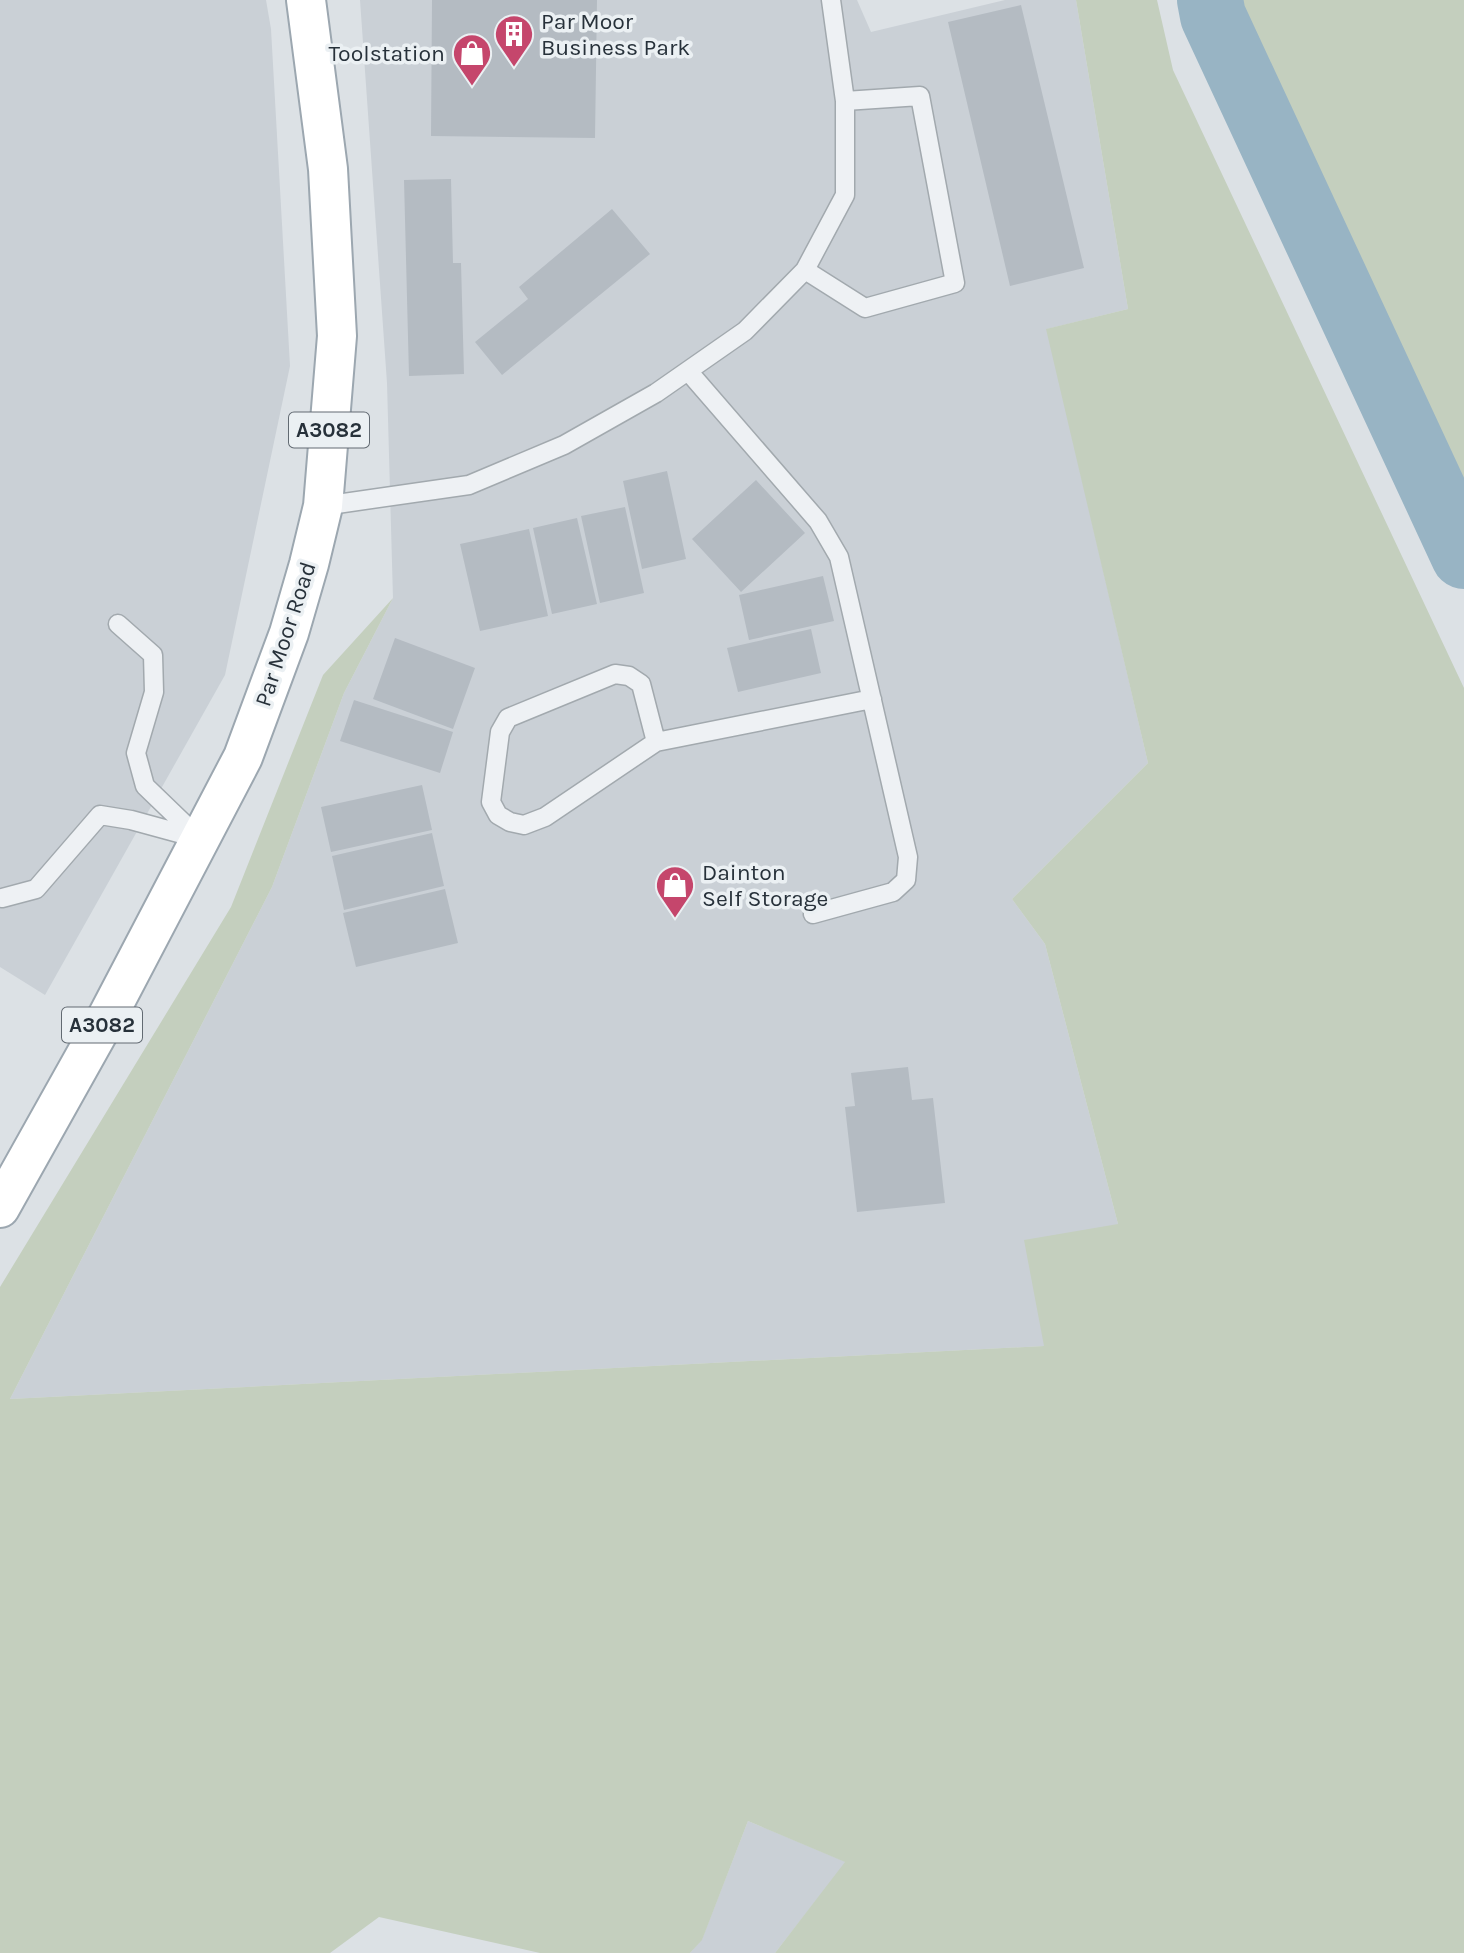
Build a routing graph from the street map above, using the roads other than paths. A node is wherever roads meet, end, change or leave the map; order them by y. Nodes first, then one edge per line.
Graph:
1 (306, 0) edge
2 (831, 0) edge
3 (845, 101) junction
4 (805, 270) junction
5 (688, 371) junction
6 (323, 506) junction
7 (118, 624) dead end
8 (872, 699) junction
9 (656, 742) junction
10 (200, 839) junction
11 (2, 898) dead end
12 (813, 914) dead end
13 (0, 1208) edge

1 - 6 main road, Par Moor Road / A3082
2 - 3 lane
3 - 4 lane
3 - 4 lane
4 - 5 lane
5 - 6 lane
5 - 8 lane
6 - 10 main road, Par Moor Road / A3082
7 - 10 lane
8 - 9 lane
8 - 12 lane
9 - 9 lane
10 - 11 lane
10 - 13 main road, Par Moor Road / A3082

